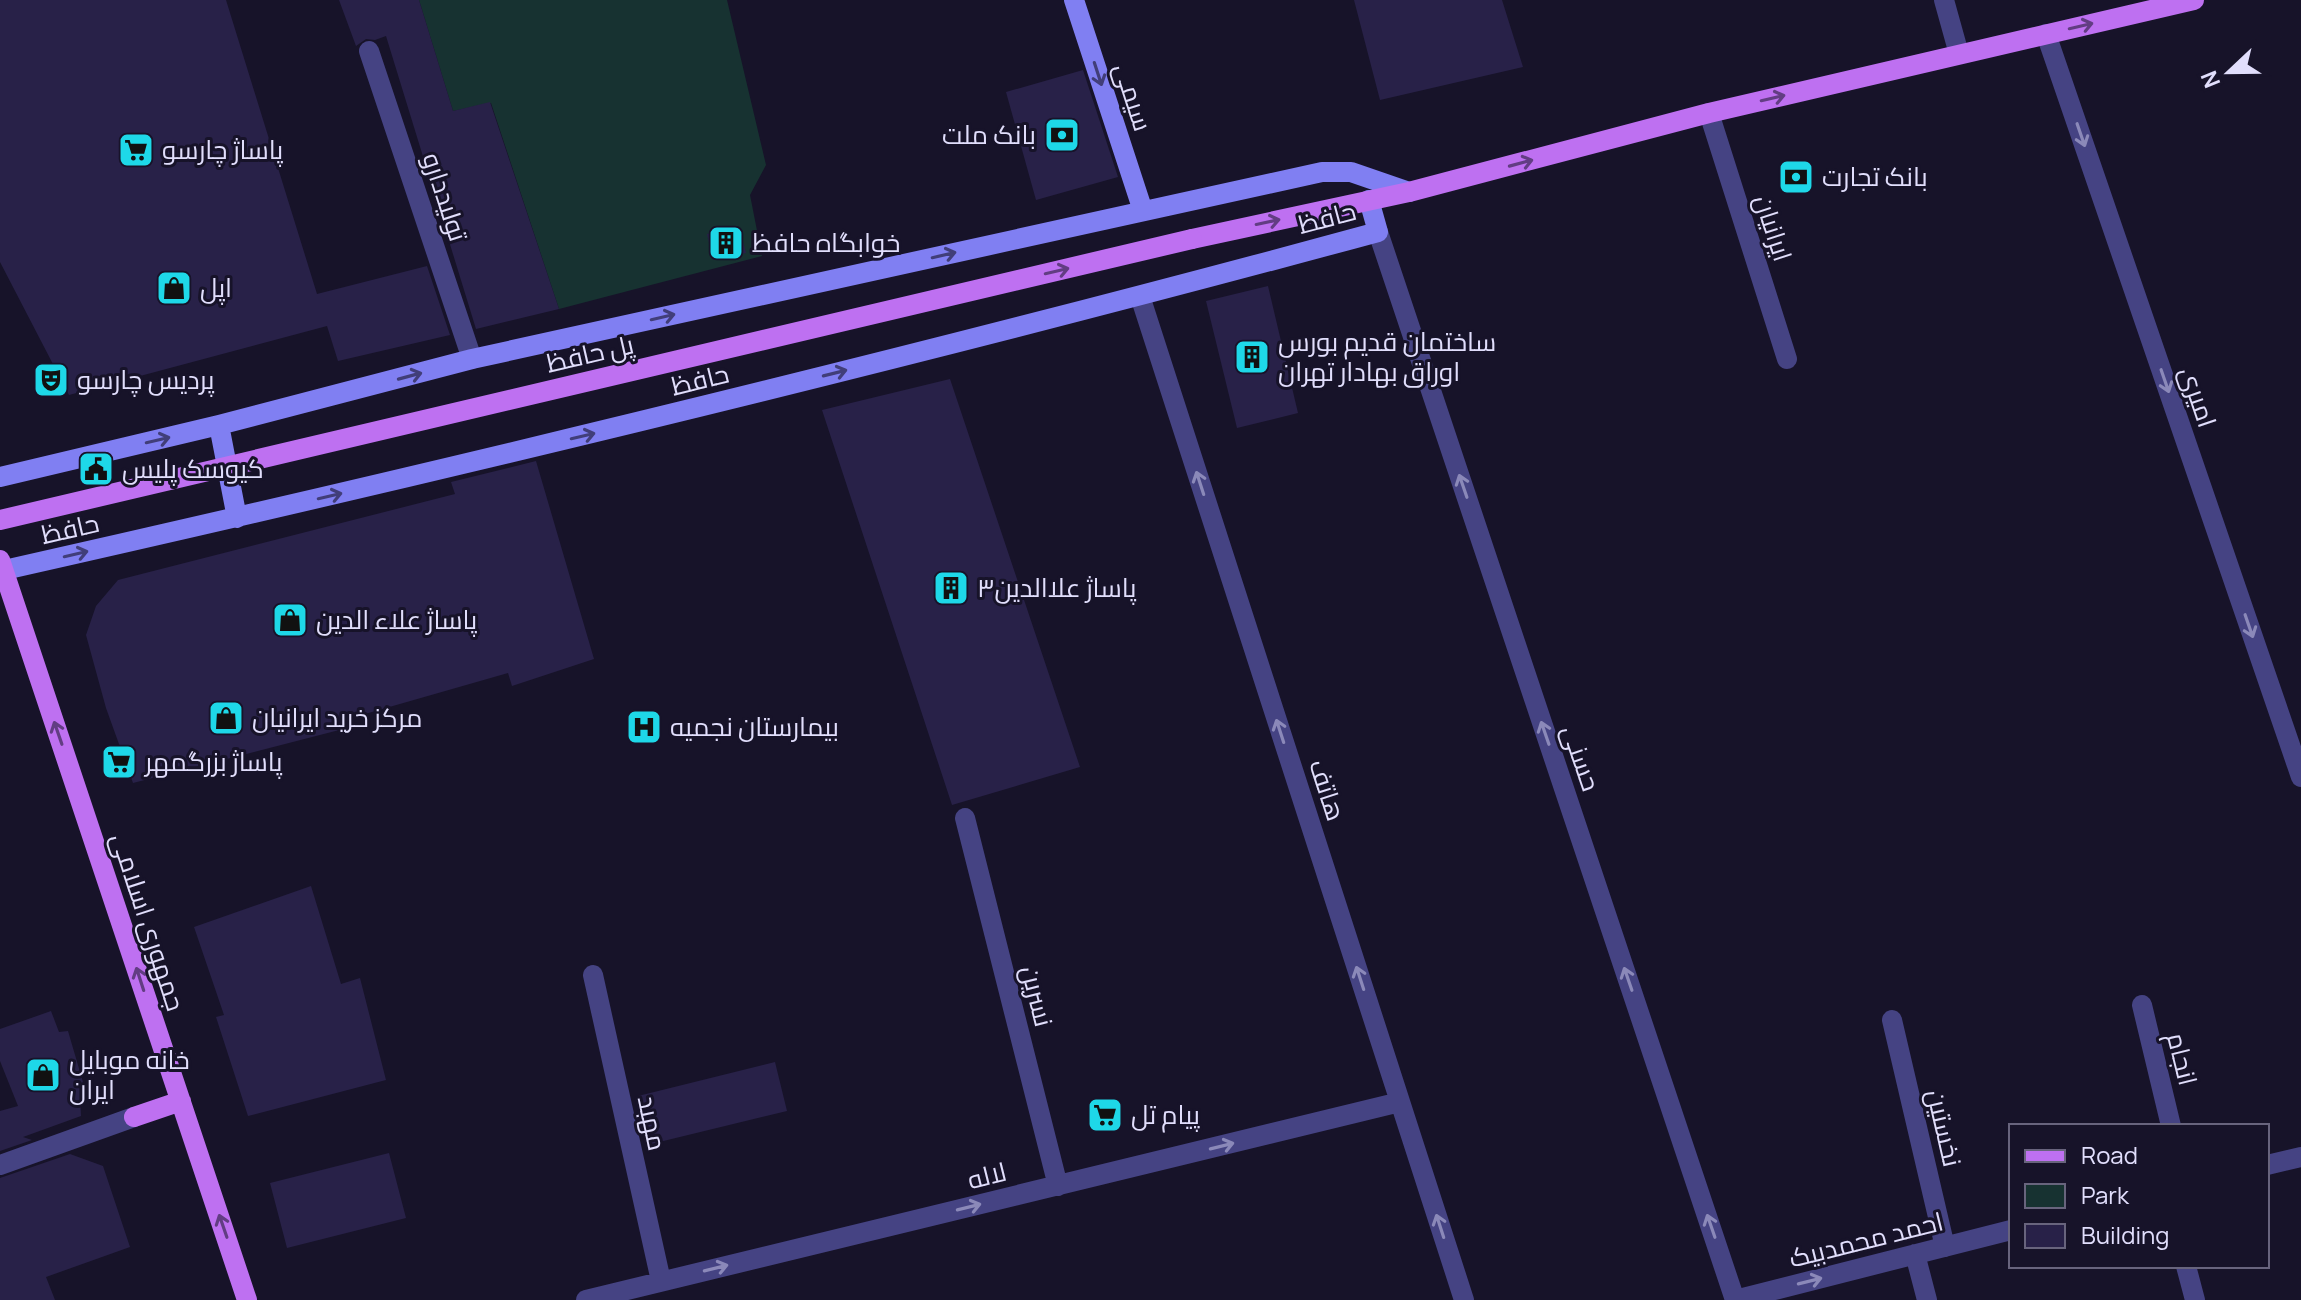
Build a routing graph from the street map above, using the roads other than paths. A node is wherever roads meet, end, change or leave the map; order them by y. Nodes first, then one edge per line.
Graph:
1 (1074, 0) edge
2 (1944, 0) edge
3 (2194, 0) edge
4 (2046, 34) junction
5 (369, 51) dead end
6 (1959, 54) junction
7 (1709, 113) junction
8 (1409, 192) junction
9 (1369, 200) junction
10 (1143, 211) junction
11 (1378, 232) junction
12 (1192, 239) joint
13 (1140, 296) junction
14 (472, 359) junction
15 (1787, 359) dead end
16 (219, 425) junction
17 (0, 477) edge
18 (237, 518) junction
19 (0, 520) edge
20 (1, 567) edge
21 (2301, 777) edge
22 (965, 818) dead end
23 (593, 975) dead end
24 (2142, 1005) dead end
25 (1892, 1020) dead end
26 (181, 1101) junction
27 (1400, 1102) junction
28 (134, 1117) joint
29 (2171, 1124) edge
30 (2301, 1157) edge
31 (0, 1165) edge
32 (2269, 1165) edge
33 (1058, 1186) junction
34 (2009, 1231) edge
35 (1945, 1247) junction
36 (1915, 1254) junction
37 (2187, 1268) edge
38 (661, 1281) junction
39 (1777, 1295) edge
40 (247, 1300) edge
41 (586, 1300) edge
42 (1464, 1300) edge
43 (1735, 1300) edge
44 (1927, 1300) edge
45 (2195, 1300) edge

1 -> 10 main road, سیمی
2 - 6 street
4 -> 3 main road, حافظ
4 - 6 main road, حافظ
4 -> 21 street, امیری
5 - 14 street, تولیددارو
7 -> 6 main road, حافظ
8 -> 7 main road, حافظ
7 - 15 street, ایرانیان
8 - 9 main road, حافظ
8 - 10 main road, حافظ
9 - 11 main road, حافظ
12 -> 9 main road, حافظ
14 -> 10 main road, حافظ
11 - 13 main road, حافظ
43 -> 11 street, حسنی
19 -> 12 main road, پل حافظ, bridge
18 -> 13 main road, حافظ
27 -> 13 street, هاتف
16 -> 14 main road, حافظ
17 -> 16 main road, حافظ
16 - 18 main road
20 -> 18 main road, حافظ
26 -> 20 main road, جمهوری اسلامی
22 - 33 street, نسرین
23 - 38 street, مهبد
24 - 29 street, انجام
25 - 35 street, نخستین
26 - 28 main road
40 -> 26 main road, جمهوری اسلامی
33 -> 27 street, لاله
42 -> 27 street, هاتف
28 - 31 street
30 - 32 street
38 -> 33 street, لاله
34 - 35 street, احمد محمدبیک
35 - 36 street, احمد محمدبیک
39 -> 36 street, احمد محمدبیک
36 - 44 street
37 - 45 street
38 - 41 street, لاله
39 - 43 street, احمد محمدبیک

